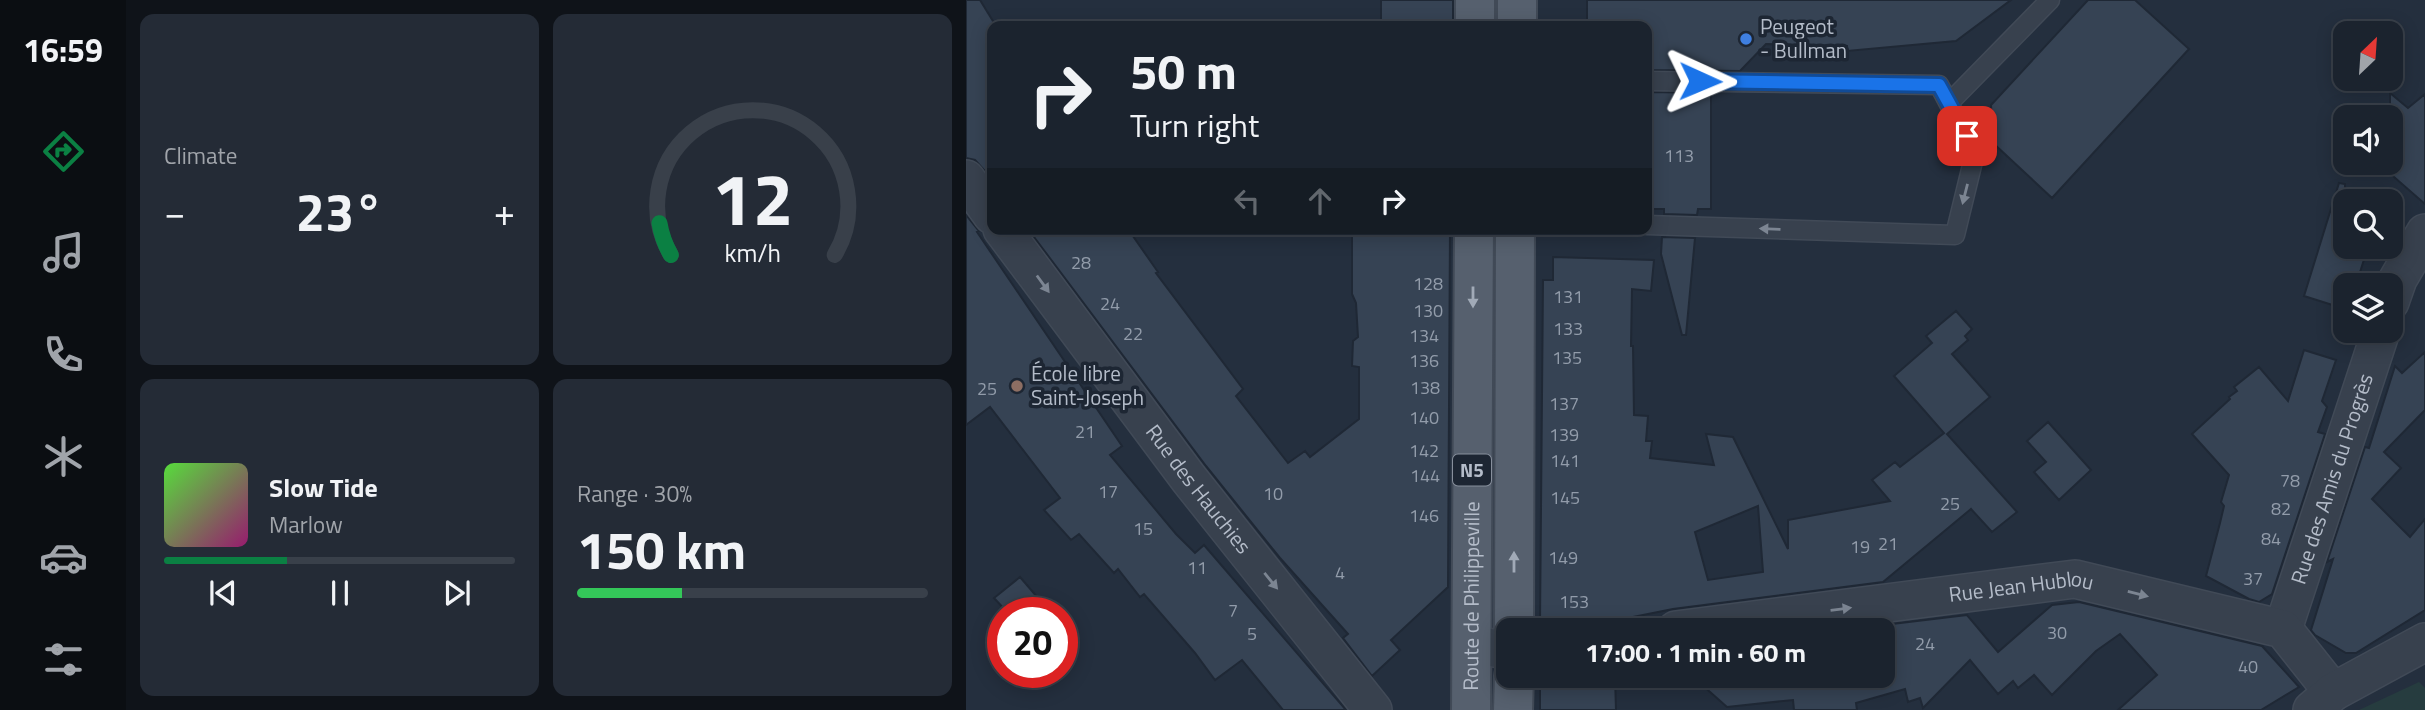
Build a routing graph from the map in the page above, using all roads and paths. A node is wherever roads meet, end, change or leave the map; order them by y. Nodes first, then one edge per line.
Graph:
1 (1475, 0) edge
2 (1517, 0) edge
3 (2050, 0) edge
4 (1475, 21) edge
5 (1517, 21) edge
6 (1652, 80) edge
7 (1949, 103) junction
8 (966, 179) edge
9 (987, 208) edge
10 (1652, 226) edge
11 (2425, 233) edge
12 (1006, 235) edge
13 (1474, 235) edge
14 (1515, 235) edge
15 (2402, 273) edge
16 (2377, 343) edge
17 (1514, 618) edge
18 (1770, 618) edge
19 (2283, 629) junction
20 (2425, 642) edge
21 (1472, 645) junction
22 (1496, 648) edge
23 (1514, 688) edge
24 (2322, 701) edge
25 (1373, 710) edge
26 (1471, 710) edge
27 (1513, 710) edge

1 - 4 main road
2 - 5 main road
3 - 7 lane
6 - 7 lane
7 -> 10 lane
8 - 9 street
11 - 15 street
12 -> 25 street, Rue des Hauchies
13 -> 21 main road, Route de Philippeville / N5
17 -> 14 main road, Route de Philippeville / N5
16 - 19 street, Rue des Amis du Progrès
18 -> 19 street, Rue Jean Hublou
19 - 24 street
20 - 24 street
21 - 22 street
21 - 26 main road, Route de Philippeville / N5
23 - 27 main road, Route de Philippeville

